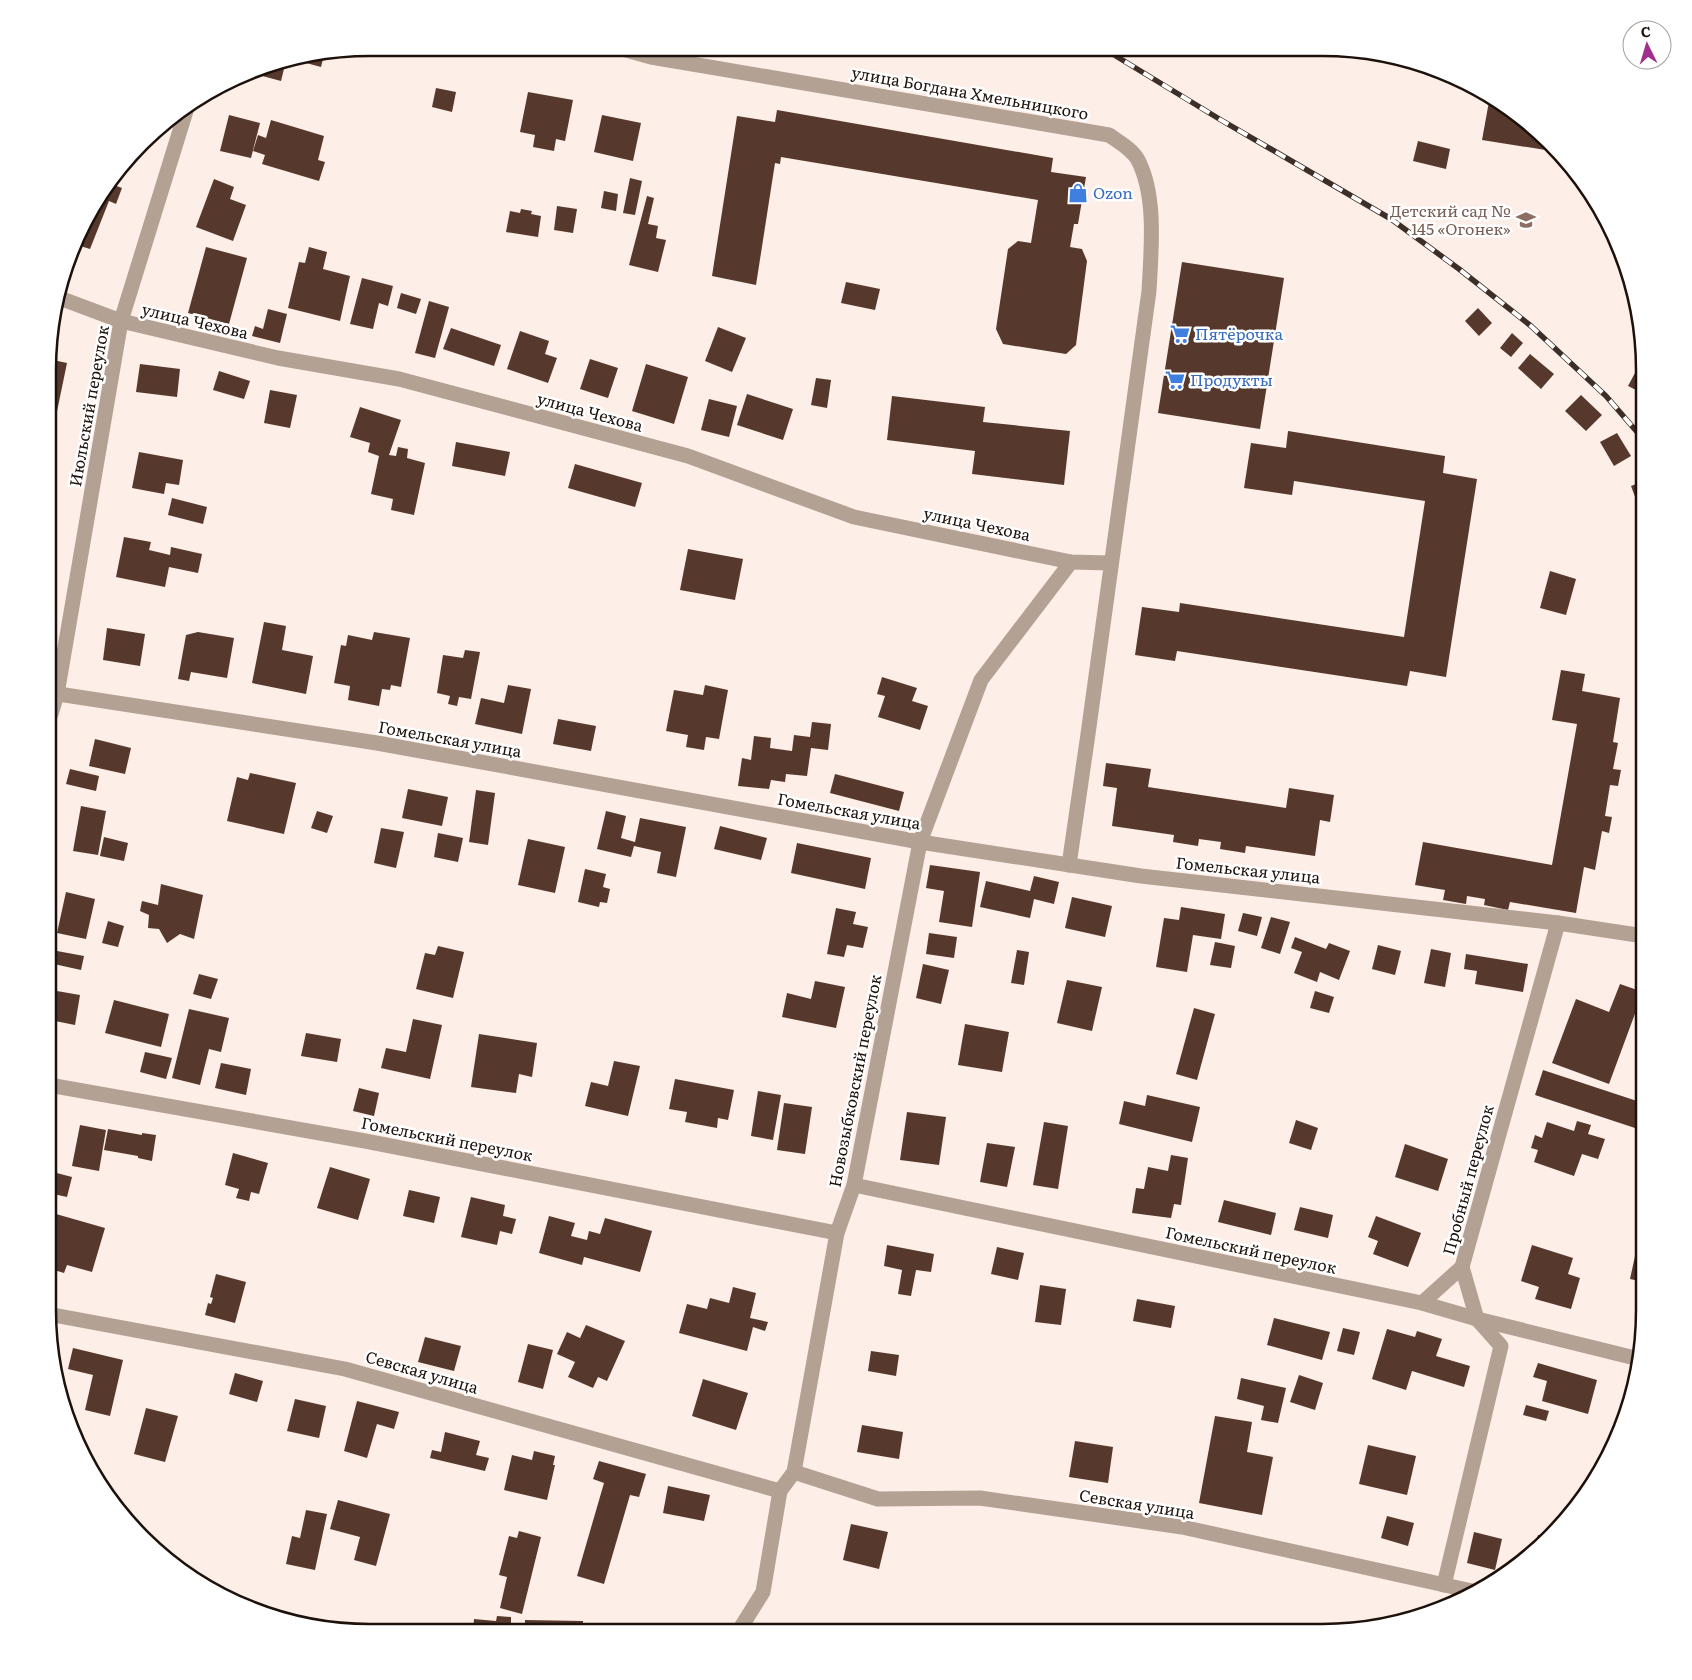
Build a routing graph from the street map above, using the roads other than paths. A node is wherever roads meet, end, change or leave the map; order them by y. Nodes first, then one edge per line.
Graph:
1 (647, 56) edge
2 (184, 117) edge
3 (64, 300) edge
4 (121, 321) junction
5 (1071, 562) junction
6 (1111, 563) junction
7 (56, 682) edge
8 (56, 693) edge
9 (920, 842) junction
10 (1069, 865) junction
11 (1558, 923) junction
12 (1636, 935) edge
13 (56, 1086) edge
14 (854, 1185) junction
15 (837, 1233) junction
16 (1462, 1267) junction
17 (1422, 1303) junction
18 (56, 1316) edge
19 (1477, 1319) junction
20 (1632, 1357) edge
21 (794, 1472) junction
22 (780, 1492) junction
23 (1444, 1585) junction
24 (1464, 1589) edge
25 (743, 1624) edge

1 - 6 street, улица Богдана Хмельницкого
2 - 4 street, Июльский переулок
3 - 4 street, улица Чехова
4 - 5 street, улица Чехова
4 - 7 street, Июльский переулок
5 - 6 street, улица Чехова
5 - 9 street, Новозыбковский переулок
6 - 10 street
8 - 9 street, Гомельская улица
9 - 10 street, Гомельская улица
9 - 14 street, Новозыбковский переулок
10 - 11 street, Гомельская улица
11 - 12 street, Гомельская улица
11 - 16 street, Пробный переулок
13 - 15 street, Гомельский переулок
14 - 15 street, Новозыбковский переулок
14 - 17 street, Гомельский переулок
15 - 21 street, Новозыбковский переулок
16 - 17 street
16 - 19 street, Пробный переулок
17 - 19 street, Гомельский переулок
18 - 22 street, Севская улица
19 - 20 street, Гомельский переулок
19 - 23 street, Пробный переулок
21 - 22 street, Новозыбковский переулок
21 - 23 street, Севская улица
22 - 25 street, Новозыбковский переулок
23 - 24 street, Севская улица

